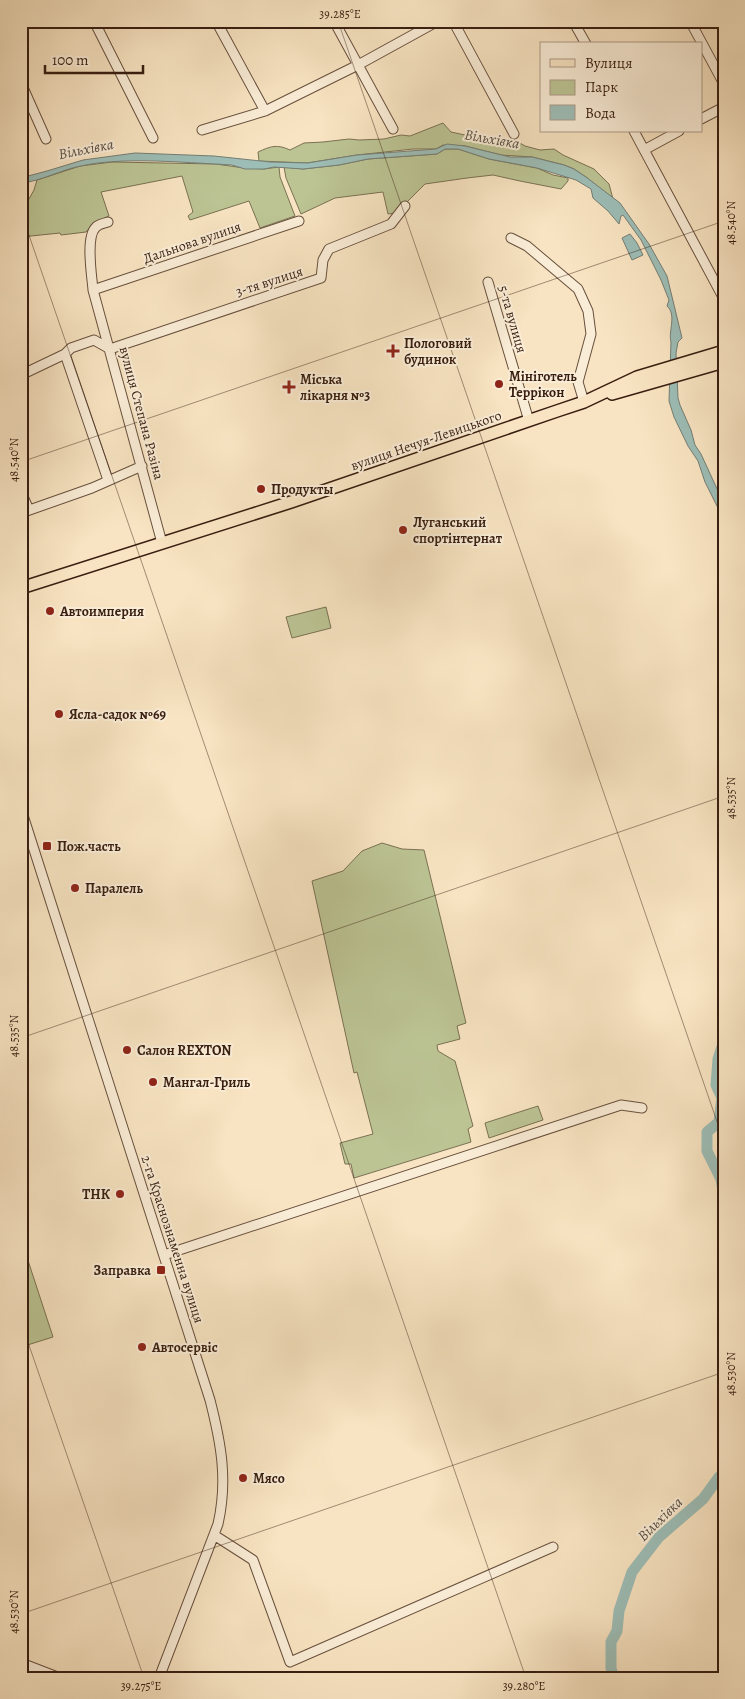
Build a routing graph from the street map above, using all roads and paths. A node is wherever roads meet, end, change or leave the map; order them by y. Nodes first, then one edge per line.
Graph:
1 (94, 21) edge
2 (216, 21) edge
3 (334, 21) edge
4 (438, 21) edge
5 (453, 21) edge
6 (574, 21) edge
7 (690, 21) edge
8 (585, 42) edge
9 (701, 42) edge
10 (702, 43) edge
11 (358, 65) junction
12 (21, 84) edge
13 (724, 84) edge
14 (724, 107) edge
15 (264, 111) junction
16 (702, 118) edge
17 (393, 129) dead end
18 (202, 130) dead end
19 (635, 132) edge
20 (677, 132) edge
21 (514, 134) dead end
22 (153, 138) dead end
23 (46, 139) dead end
24 (644, 150) junction
25 (405, 206) dead end
26 (299, 221) dead end
27 (108, 222) dead end
28 (511, 238) dead end
29 (488, 282) dead end
30 (93, 290) junction
31 (724, 299) edge
32 (110, 349) junction
33 (724, 351) edge
34 (65, 354) junction
35 (724, 362) edge
36 (699, 364) junction
37 (21, 375) edge
38 (584, 402) junction
39 (528, 421) junction
40 (142, 466) junction
41 (108, 480) junction
42 (21, 492) edge
43 (25, 512) edge
44 (162, 543) junction
45 (21, 588) edge
46 (21, 808) edge
47 (642, 1108) dead end
48 (164, 1255) junction
49 (214, 1535) junction
50 (553, 1547) dead end
51 (21, 1663) edge
52 (60, 1678) edge
53 (159, 1678) edge

1 - 22 street
2 - 15 street
3 - 11 street
4 - 11 street
5 - 21 street
6 - 8 street
7 - 9 street
10 - 13 street
11 - 15 street
11 - 17 street
12 - 23 street
14 - 16 street
15 - 18 street
19 - 24 street
20 - 24 street
24 - 31 street
25 - 32 street, 3-тя вулиця
26 - 30 street, Дальнова вулиця
27 - 30 street, вулиця Степана Разіна
28 - 38 street
29 - 39 street, 5-та вулиця
30 - 32 street, вулиця Степана Разіна
32 - 34 street
32 - 40 street, вулиця Степана Разіна
33 - 36 main road
34 - 37 street
34 - 41 street
35 - 36 main road
36 - 38 main road, вулиця Нечуя-Левицького
38 - 39 main road, вулиця Нечуя-Левицького
39 - 44 main road, вулиця Нечуя-Левицького
40 - 41 street
40 - 44 street, вулиця Степана Разіна
41 - 43 street
42 - 43 street
44 - 45 main road, вулиця Нечуя-Левицького
46 - 48 street, 2-га Краснознаменна вулиця
47 - 48 street
48 - 49 street, 2-га Краснознаменна вулиця
49 - 50 street
49 - 53 street, 2-га Краснознаменна вулиця
51 - 52 street

